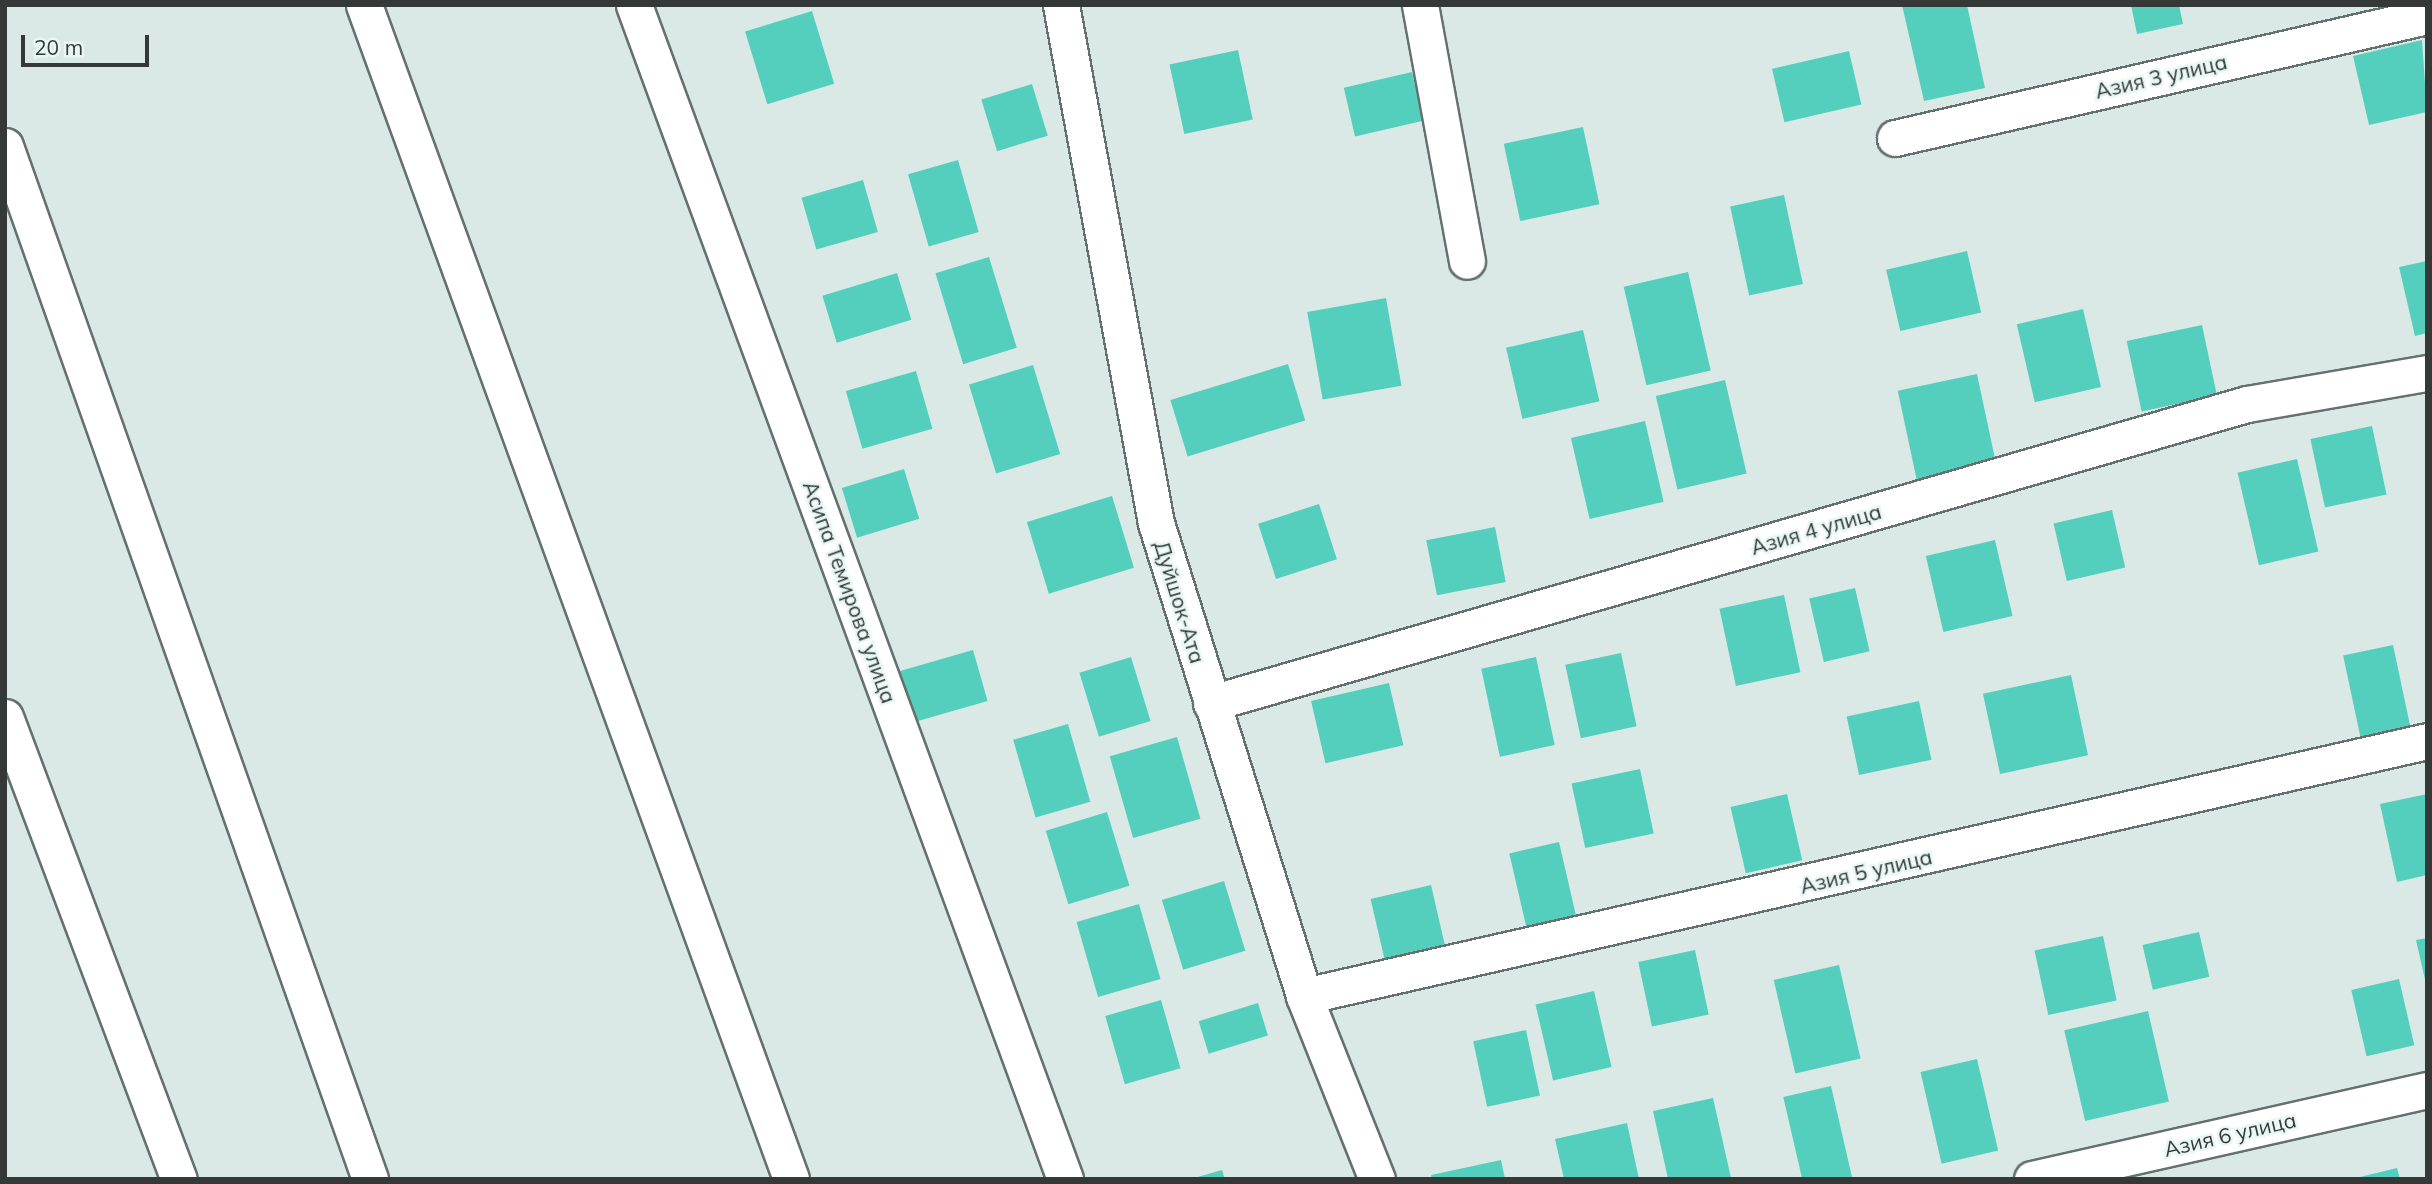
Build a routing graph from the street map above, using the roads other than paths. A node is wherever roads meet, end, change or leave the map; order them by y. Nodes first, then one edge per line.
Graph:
1 (364, 5) edge
2 (634, 5) edge
3 (1061, 5) edge
4 (1420, 5) edge
5 (2427, 16) edge
6 (1895, 138) dead end
7 (5, 146) edge
8 (1467, 261) dead end
9 (2427, 373) edge
10 (1211, 704) junction
11 (5, 716) edge
12 (2427, 741) edge
13 (1304, 996) junction
14 (2427, 1090) edge
15 (179, 1179) edge
16 (370, 1179) edge
17 (791, 1179) edge
18 (1065, 1179) edge
19 (1377, 1179) edge
20 (2032, 1179) edge

1 - 17 street
2 - 18 street, Асипа Темирова улица
3 - 10 street, Дуйшок-Ата
4 - 8 street
5 - 6 street, Азия 3 улица
7 - 16 street
9 - 10 street, Азия 4 улица
10 - 13 street, Дуйшок-Ата
11 - 15 street
12 - 13 street, Азия 5 улица
13 - 19 street, Дуйшок-Ата
14 - 20 street, Азия 6 улица

